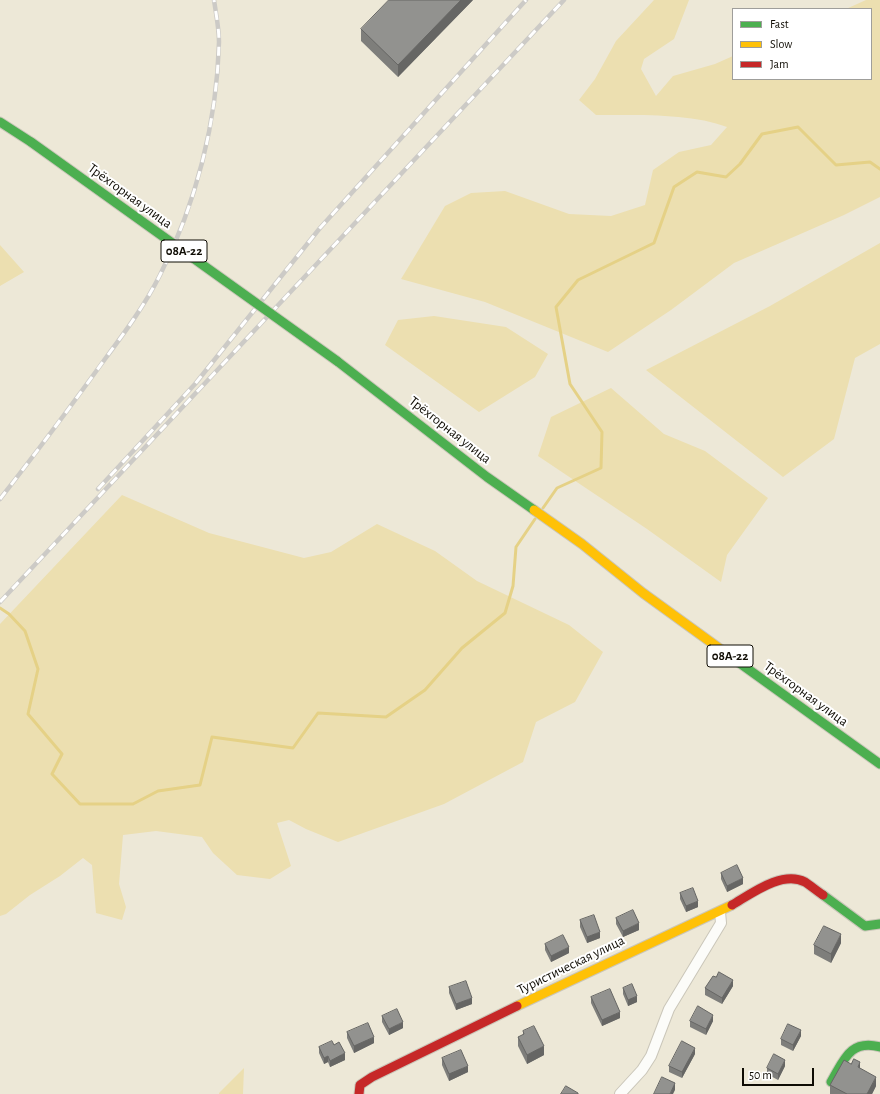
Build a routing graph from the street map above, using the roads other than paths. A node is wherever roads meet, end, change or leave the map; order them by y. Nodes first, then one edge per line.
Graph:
1 (0, 122) edge
2 (880, 764) edge
3 (720, 912) junction
4 (880, 924) edge
5 (880, 1048) edge
6 (831, 1082) edge
7 (359, 1094) edge
8 (620, 1094) edge

1 - 2 main road, Трёхгорная улица / 08А-22, bridge
3 - 4 main road, Туристическая улица
3 - 7 main road, Туристическая улица
3 - 8 street
5 - 6 main road

